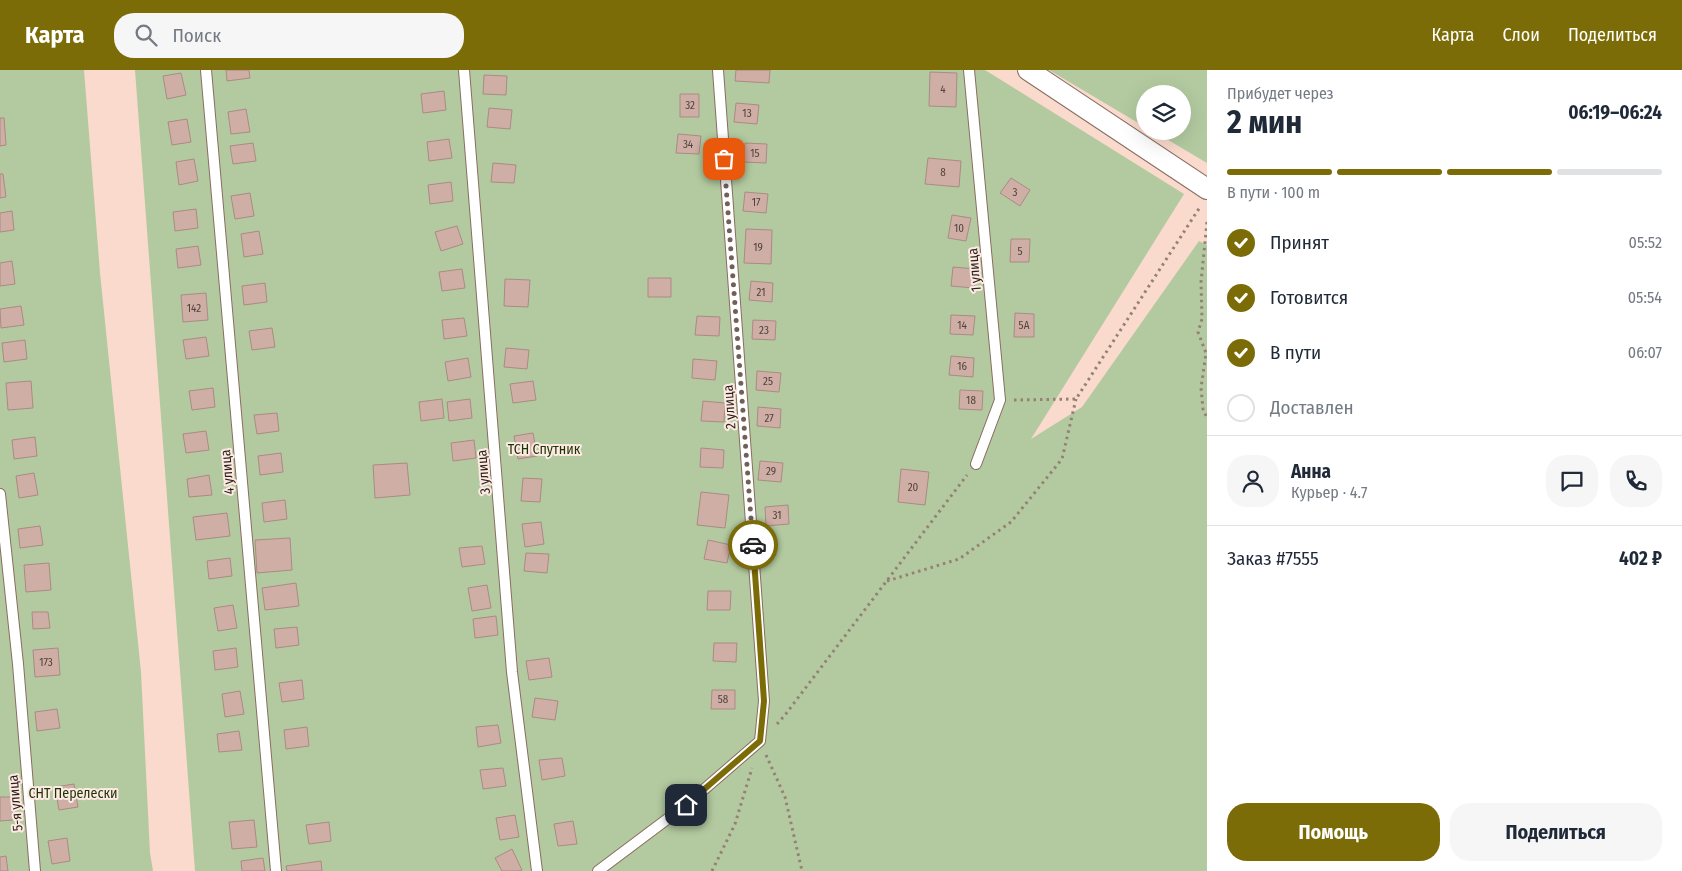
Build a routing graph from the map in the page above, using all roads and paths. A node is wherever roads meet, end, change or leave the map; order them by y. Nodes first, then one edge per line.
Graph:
1 (206, 70) edge
2 (464, 70) edge
3 (718, 70) edge
4 (970, 70) edge
5 (1028, 70) edge
6 (1204, 197) edge
7 (1207, 222) edge
8 (1076, 399) junction
9 (1000, 400) junction
10 (1207, 418) edge
11 (976, 464) joint
12 (0, 494) edge
13 (887, 581) junction
14 (760, 741) junction
15 (35, 871) edge
16 (276, 871) edge
17 (537, 871) edge
18 (598, 871) edge
19 (712, 871) edge
20 (802, 871) edge

1 - 16 lane, 4 улица
2 - 17 lane, 3 улица
3 - 14 lane, 2 улица
4 - 9 lane, 1 улица
5 - 6 street
6 - 8 path
7 - 10 path
8 - 9 path
8 - 13 path
9 - 11 lane, 1 улица
11 - 13 path
12 - 15 lane, 5-я улица
13 - 14 path
14 - 18 lane
14 - 19 path
14 - 20 path

